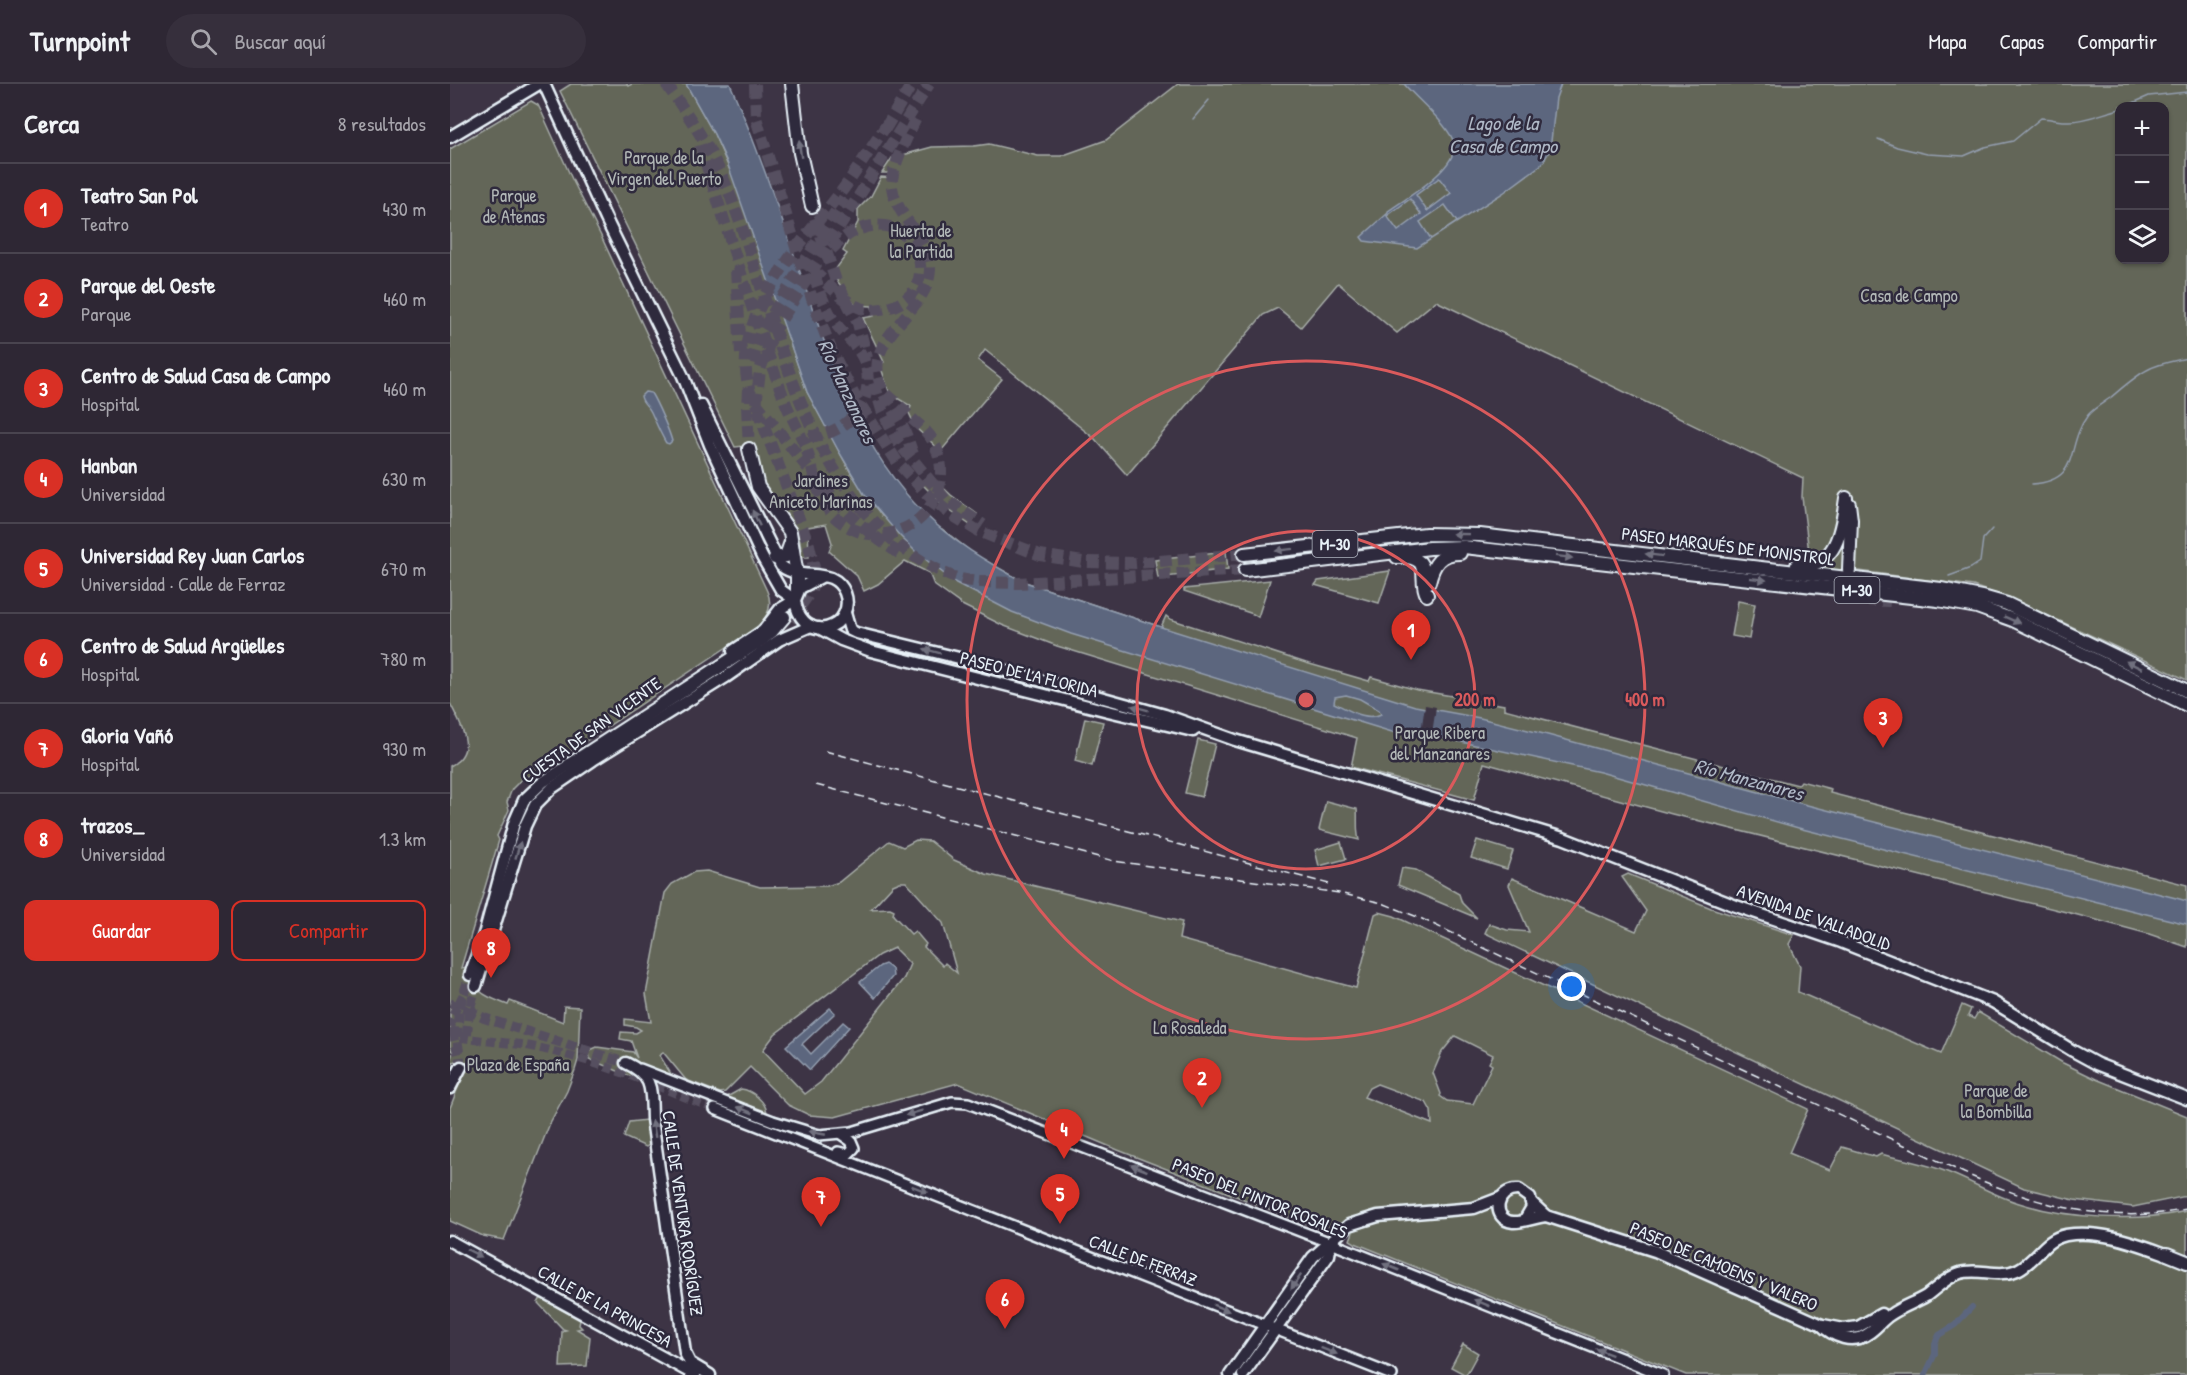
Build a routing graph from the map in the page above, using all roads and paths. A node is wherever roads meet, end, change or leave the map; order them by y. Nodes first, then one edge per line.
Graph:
1 (539, 84) edge
2 (544, 84) edge
3 (792, 84) edge
4 (450, 137) edge
5 (812, 206) tunnel mouth
6 (683, 376) junction
7 (749, 449) tunnel mouth
8 (792, 541) junction
9 (1506, 550) junction
10 (1244, 554) tunnel mouth
11 (775, 558) junction
12 (1339, 558) junction
13 (1713, 561) junction
14 (1245, 570) tunnel mouth
15 (1849, 570) dead end
16 (797, 575) junction
17 (821, 577) junction
18 (781, 590) junction
19 (796, 596) junction
20 (1890, 601) tunnel mouth
21 (1992, 612) junction
22 (844, 613) junction
23 (785, 615) junction
24 (815, 627) junction
25 (2187, 691) edge
26 (2187, 705) edge
27 (1235, 740) junction
28 (593, 760) junction
29 (569, 765) joint
30 (1417, 794) joint
31 (470, 975) tunnel mouth
32 (476, 986) tunnel mouth
33 (626, 1063) tunnel mouth
34 (460, 1067) dead end
35 (640, 1069) junction
36 (450, 1088) edge
37 (2187, 1099) edge
38 (715, 1108) tunnel mouth
39 (841, 1134) junction
40 (824, 1151) junction
41 (1500, 1198) junction
42 (1532, 1202) junction
43 (1474, 1208) junction
44 (1546, 1216) junction
45 (1504, 1218) junction
46 (1525, 1219) junction
47 (450, 1241) edge
48 (1331, 1243) junction
49 (2161, 1252) joint
50 (2187, 1263) edge
51 (1906, 1305) junction
52 (1820, 1324) junction
53 (1270, 1328) junction
54 (685, 1365) junction
55 (689, 1375) edge
56 (695, 1375) edge
57 (710, 1375) edge
58 (1230, 1375) edge
59 (1243, 1375) edge
60 (1392, 1375) edge
61 (1663, 1375) edge

1 - 4 main road
2 - 6 main road
5 -> 3 highway
11 -> 6 main road
6 - 18 main road
7 - 8 highway
8 - 11 highway
8 - 16 highway
9 - 12 highway, PASEO MARQUÉS DE MONISTROL / M-30
9 - 12 highway
9 -> 21 highway, PASEO MARQUÉS DE MONISTROL / M-30
13 -> 10 highway, PASEO MARQUÉS DE MONISTROL / M-30
11 - 16 main road
12 - 14 highway, PASEO MARQUÉS DE MONISTROL / M-30
13 - 15 highway
25 -> 13 highway, PASEO MARQUÉS DE MONISTROL / M-30
16 - 17 main road
16 - 19 highway
17 - 19 main road
17 - 22 main road
18 - 19 main road
18 - 23 main road
19 - 23 main road
19 - 24 main road
20 - 21 highway
21 -> 26 highway, PASEO MARQUÉS DE MONISTROL / M-30
22 - 24 main road
27 -> 22 main road, PASEO DE LA FLORIDA
23 - 28 highway
23 - 29 highway
24 - 27 main road, PASEO DE LA FLORIDA
24 - 28 main road, CUESTA DE SAN VICENTE
27 - 30 main road, PASEO DE LA FLORIDA
32 -> 28 main road, CUESTA DE SAN VICENTE
29 - 31 main road, CUESTA DE SAN VICENTE
30 - 37 main road, AVENIDA DE VALLADOLID
33 - 35 main road
34 - 36 main road
39 -> 35 main road
54 -> 35 main road, CALLE DE VENTURA RODRÍGUEZ
38 - 40 main road, CALLE DE FERRAZ
39 - 40 main road
48 -> 39 main road, PASEO DEL PINTOR ROSALES
40 -> 53 main road, CALLE DE FERRAZ
41 - 42 main road
41 - 43 main road
41 - 45 main road
42 - 44 main road
42 - 46 main road
43 - 45 main road
43 - 48 main road
44 - 46 main road
44 - 52 main road, PASEO DE CAMOENS Y VALERO
45 - 46 main road
47 -> 54 main road, CALLE DE LA PRINCESA
48 - 53 main road
61 -> 48 main road, PASEO DEL PINTOR ROSALES
49 - 50 highway
49 - 51 main road
51 - 52 main road
51 - 52 main road
53 - 58 main road
53 - 59 main road
53 -> 60 main road, CALLE DE FERRAZ
54 - 55 main road
54 - 56 main road, CALLE DE LA PRINCESA
54 - 57 main road, CALLE DE LA PRINCESA

